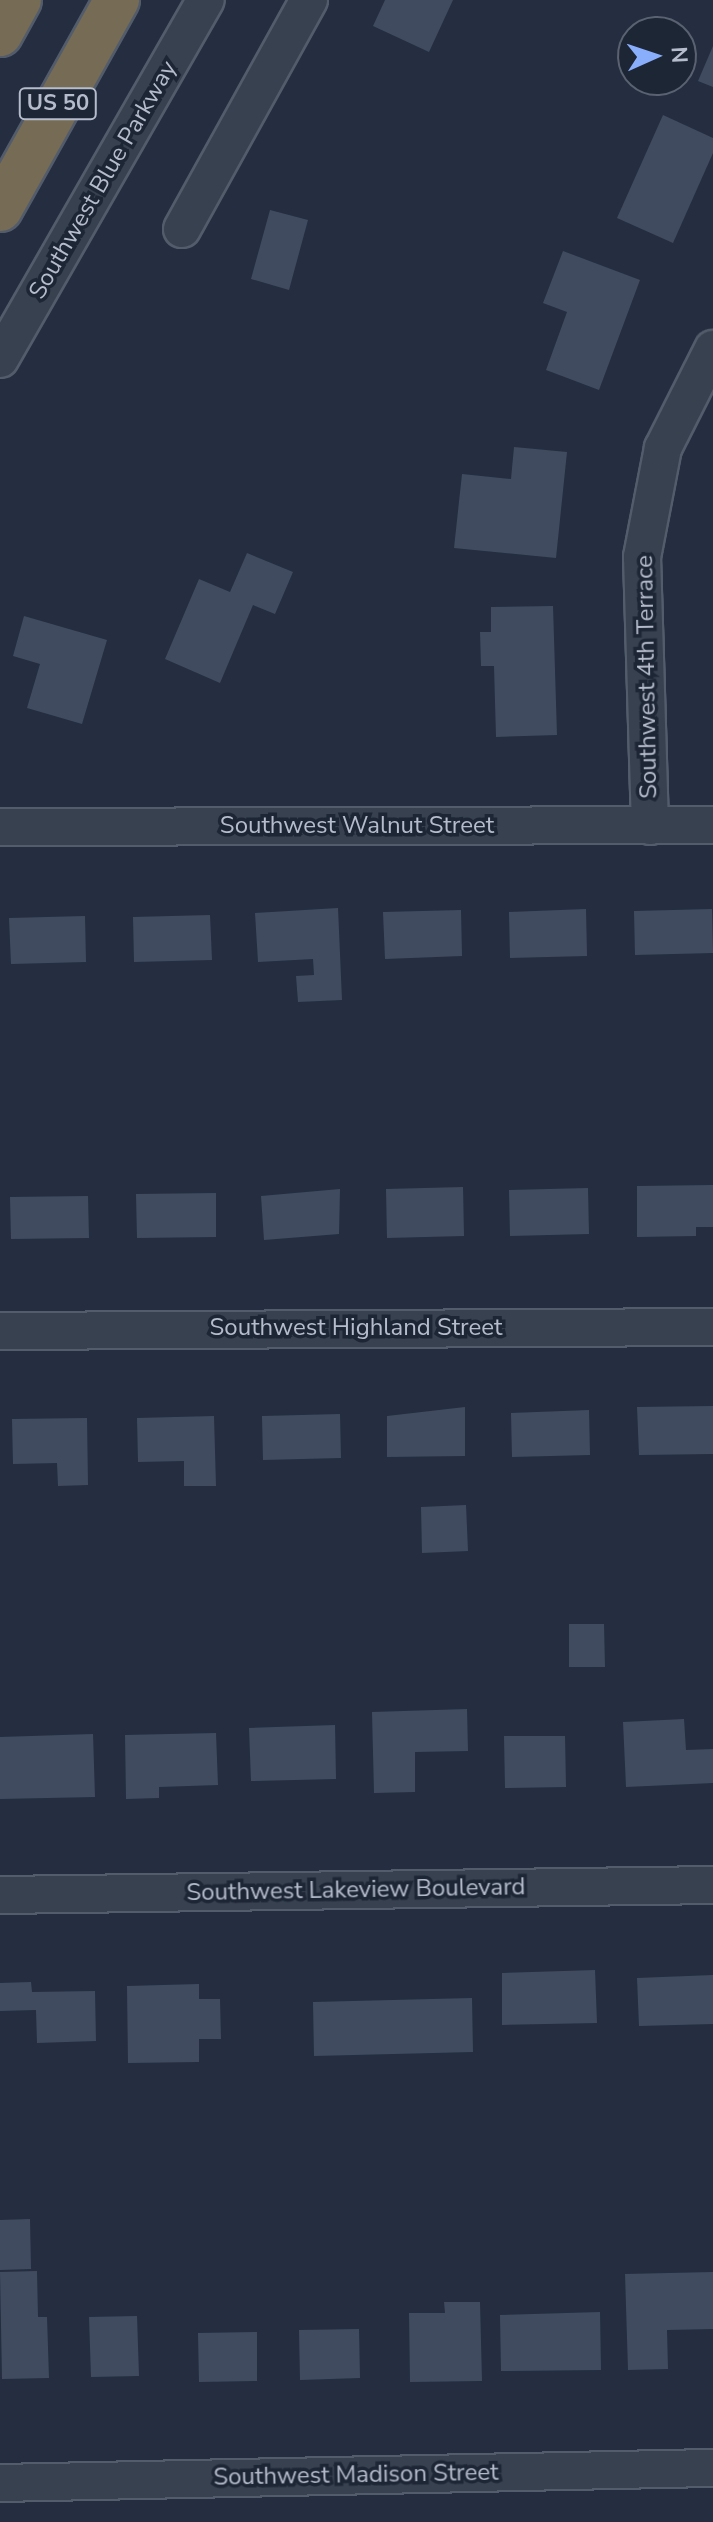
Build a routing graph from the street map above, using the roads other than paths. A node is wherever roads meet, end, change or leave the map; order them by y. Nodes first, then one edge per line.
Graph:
1 (19, 0) edge
2 (117, 0) edge
3 (206, 0) edge
4 (309, 0) edge
5 (0, 34) edge
6 (0, 209) edge
7 (182, 229) dead end
8 (713, 349) edge
9 (0, 359) edge
10 (713, 825) edge
11 (650, 826) junction
12 (0, 827) edge
13 (713, 1327) edge
14 (0, 1331) edge
15 (713, 1885) edge
16 (0, 1895) edge
17 (713, 2468) edge
18 (0, 2483) edge

1 - 5 highway
2 - 6 highway, US 50
3 - 9 street, Southwest Blue Parkway
4 - 7 street
8 - 11 street, Southwest 4th Terrace
10 - 11 street, Southwest Walnut Street
11 - 12 street, Southwest Walnut Street
13 - 14 street, Southwest Highland Street
15 - 16 street, Southwest Lakeview Boulevard
17 - 18 street, Southwest Madison Street

